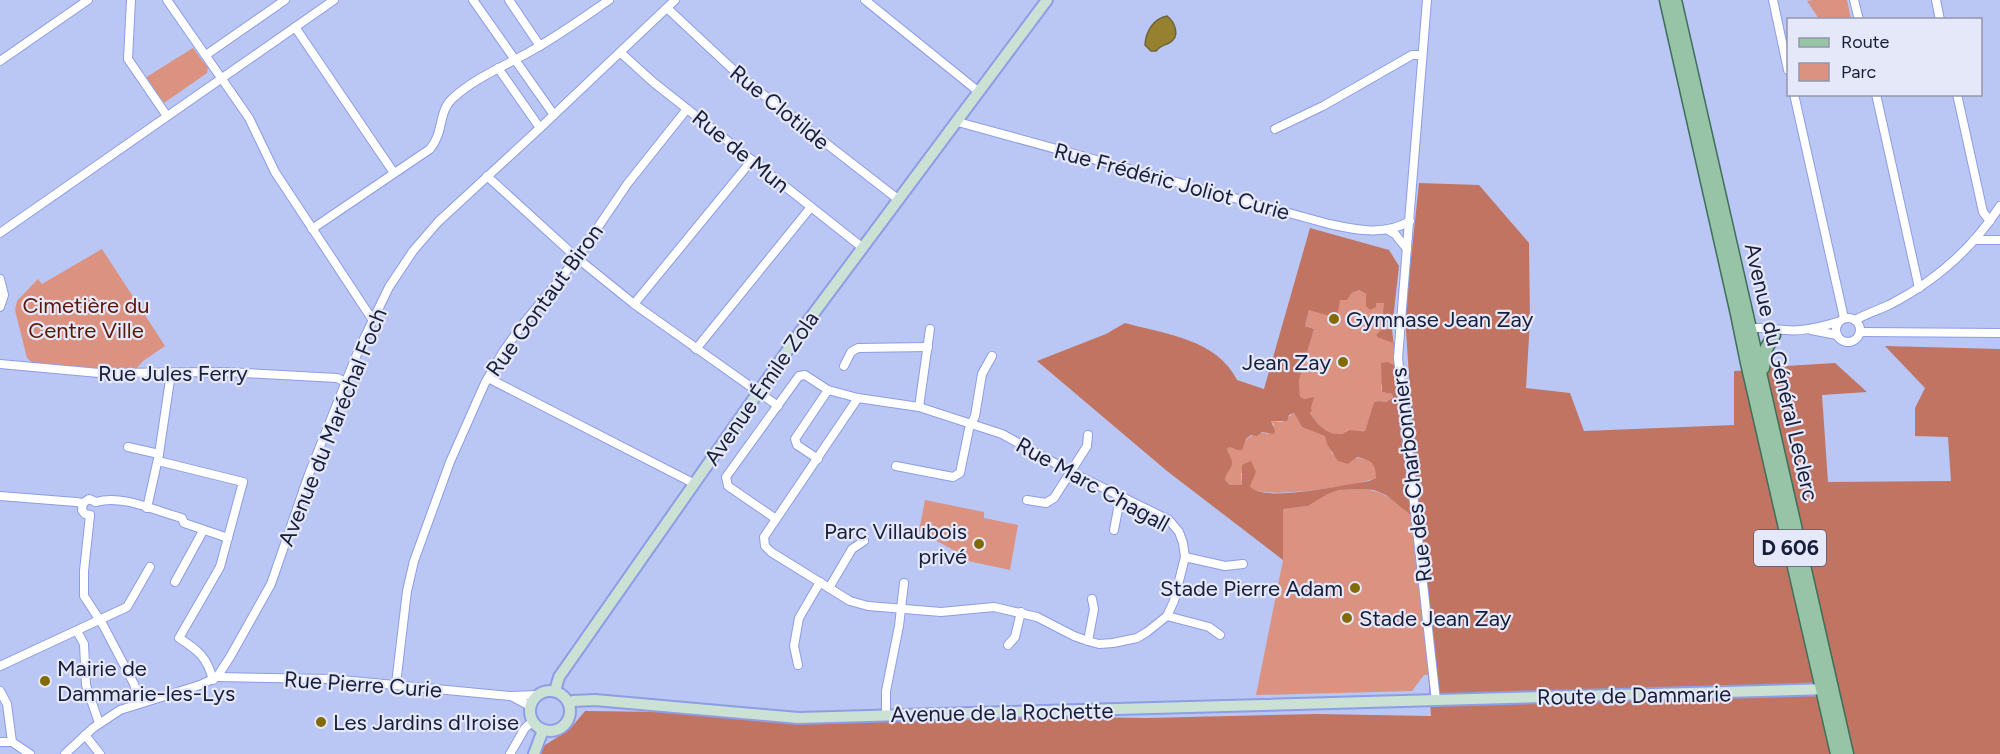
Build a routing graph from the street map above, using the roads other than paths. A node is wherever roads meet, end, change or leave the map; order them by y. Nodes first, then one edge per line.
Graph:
1 (88, 0) edge
2 (131, 0) edge
3 (167, 0) edge
4 (334, 0) edge
5 (473, 0) edge
6 (509, 0) edge
7 (609, 0) edge
8 (675, 0) edge
9 (865, 0) edge
10 (1047, 0) edge
11 (1426, 0) edge
12 (1666, 0) edge
13 (1675, 0) edge
14 (1773, 0) edge
15 (1854, 0) edge
16 (1935, 0) edge
17 (281, 1) edge
18 (667, 8) junction
19 (1858, 18) edge
20 (1940, 18) edge
21 (296, 27) junction
22 (540, 46) junction
23 (621, 53) junction
24 (206, 55) junction
25 (1422, 55) junction
26 (513, 59) junction
27 (0, 61) edge
28 (1787, 65) edge
29 (498, 68) junction
30 (222, 78) junction
31 (979, 92) junction
32 (1794, 96) edge
33 (1876, 96) edge
34 (1957, 96) edge
35 (687, 109) junction
36 (168, 116) junction
37 (554, 116) junction
38 (958, 122) junction
39 (540, 128) junction
40 (1275, 129) dead end
41 (752, 160) junction
42 (394, 173) junction
43 (487, 176) junction
44 (898, 200) junction
45 (2000, 206) edge
46 (811, 207) junction
47 (1410, 221) junction
48 (1990, 221) junction
49 (312, 229) junction
50 (1388, 230) junction
51 (0, 233) edge
52 (1974, 240) junction
53 (2000, 240) edge
54 (863, 248) junction
55 (1407, 249) junction
56 (577, 258) junction
57 (0, 279) edge
58 (1919, 288) junction
59 (2, 303) edge
60 (634, 304) junction
61 (372, 319) junction
62 (1841, 320) junction
63 (1855, 320) junction
64 (930, 329) dead end
65 (1804, 329) junction
66 (1860, 332) junction
67 (1745, 333) junction
68 (1780, 333) junction
69 (2000, 333) edge
70 (1837, 335) junction
71 (928, 347) junction
72 (696, 349) junction
73 (992, 356) dead end
74 (0, 364) edge
75 (844, 366) dead end
76 (171, 373) junction
77 (488, 378) junction
78 (1761, 378) junction
79 (346, 382) junction
80 (828, 390) junction
81 (758, 391) junction
82 (858, 398) junction
83 (778, 406) junction
84 (919, 407) junction
85 (971, 424) junction
86 (1088, 435) dead end
87 (128, 447) dead end
88 (159, 457) junction
89 (818, 459) junction
90 (896, 466) dead end
91 (1071, 472) junction
92 (693, 483) junction
93 (0, 496) edge
94 (1125, 498) junction
95 (1027, 500) dead end
96 (83, 502) junction
97 (96, 502) junction
98 (147, 508) junction
99 (90, 515) junction
100 (776, 519) junction
101 (1114, 530) dead end
102 (203, 531) junction
103 (228, 538) junction
104 (864, 541) dead end
105 (1185, 557) junction
106 (1243, 564) dead end
107 (150, 567) dead end
108 (175, 582) dead end
109 (820, 582) junction
110 (904, 583) dead end
111 (829, 588) junction
112 (1092, 599) dead end
113 (901, 609) junction
114 (1021, 612) junction
115 (1167, 616) junction
116 (99, 619) junction
117 (76, 631) junction
118 (1220, 635) dead end
119 (1088, 640) junction
120 (1008, 645) dead end
121 (798, 665) dead end
122 (0, 666) edge
123 (215, 678) junction
124 (396, 684) junction
125 (1827, 689) junction
126 (555, 691) junction
127 (2, 695) edge
128 (538, 695) junction
129 (510, 696) junction
130 (1436, 701) junction
131 (140, 703) junction
132 (569, 703) junction
133 (530, 706) junction
134 (886, 715) junction
135 (533, 721) junction
136 (99, 723) junction
137 (543, 730) junction
138 (85, 735) junction
139 (0, 742) edge
140 (12, 742) junction
141 (30, 754) edge
142 (65, 754) edge
143 (100, 754) edge
144 (510, 754) edge
145 (534, 754) edge
146 (1837, 754) edge
147 (1847, 754) edge

1 - 27 street
2 - 36 street
3 - 24 street
4 - 21 street
5 - 26 street
6 - 22 street
7 - 22 street
8 - 18 street, Avenue du Maréchal Foch
9 - 31 street
10 - 31 main road, Avenue Émile Zola
11 - 25 street, Rue des Charbonniers
12 - 67 main road, Avenue du Général Leclerc / D 606
13 - 67 main road, Avenue du Général Leclerc / D 606
14 - 28 street
15 - 19 street
16 - 20 street
17 - 24 street
18 - 23 street, Avenue du Maréchal Foch
18 - 44 street, Rue Clotilde
21 - 30 street
21 - 42 street
22 - 26 street
23 - 35 street, Rue de Mun
23 - 37 street, Avenue du Maréchal Foch
24 - 30 street
25 - 40 street
25 - 47 street, Rue des Charbonniers
26 - 29 street
26 - 37 street
29 - 39 street
29 - 42 street
30 - 36 street
30 - 49 street
31 - 38 main road, Avenue Émile Zola
32 - 62 street
33 - 58 street
34 - 48 street
35 - 41 street, Rue de Mun
35 - 56 street, Rue Gontaut Biron
36 - 51 street
37 - 39 street, Avenue du Maréchal Foch
38 - 44 main road, Avenue Émile Zola
38 - 50 street, Rue Frédéric Joliot Curie
39 - 43 street, Avenue du Maréchal Foch
41 - 46 street, Rue de Mun
41 - 60 street
42 - 49 street
43 - 56 street
43 - 61 street, Avenue du Maréchal Foch
44 - 54 main road, Avenue Émile Zola
45 - 48 street
46 - 54 street, Rue de Mun
46 - 72 street
47 - 50 street, Rue Frédéric Joliot Curie
47 - 55 street, Rue des Charbonniers
48 - 52 street
49 - 61 street
50 - 55 street
52 - 53 street
52 - 58 street
54 - 81 main road, Avenue Émile Zola
55 - 130 street, Rue des Charbonniers
56 - 60 street
56 - 77 street, Rue Gontaut Biron
57 - 59 street
58 - 63 street
60 - 72 street
61 - 79 street, Avenue du Maréchal Foch
62 - 63 street
62 - 65 street
62 - 70 street
63 - 66 street
64 - 71 street
65 - 68 street
65 - 70 street
66 - 69 street
66 - 70 street
67 - 68 street
67 - 68 street
67 - 78 main road, Avenue du Général Leclerc / D 606
67 - 125 main road, Avenue du Général Leclerc / D 606
68 - 78 main road
71 - 75 street
71 - 84 street
72 - 81 street
73 - 85 street
74 - 76 street, Rue Jules Ferry
76 - 79 street, Rue Jules Ferry
76 - 88 street
77 - 92 street
77 - 124 street, Rue Gontaut Biron
78 - 125 main road, Avenue du Général Leclerc / D 606
79 - 123 street, Avenue du Maréchal Foch
80 - 82 street, Rue Marc Chagall
80 - 83 street, Rue Marc Chagall
80 - 89 street
81 - 83 street
81 - 92 main road, Avenue Émile Zola
82 - 84 street, Rue Marc Chagall
82 - 89 street
83 - 100 street
84 - 85 street, Rue Marc Chagall
85 - 90 street
85 - 91 street, Rue Marc Chagall
86 - 91 street
87 - 88 street
88 - 98 street
88 - 103 street
89 - 100 street
91 - 94 street, Rue Marc Chagall
91 - 95 street
92 - 126 main road, Avenue Émile Zola
93 - 96 street
94 - 101 street
94 - 105 street, Rue Marc Chagall
96 - 97 street
96 - 99 street
97 - 98 street
97 - 99 street
98 - 102 street
99 - 116 street
100 - 109 street
102 - 103 street
102 - 108 street
103 - 123 street
104 - 111 street
105 - 106 street
105 - 115 street, Rue Marc Chagall
107 - 116 street
109 - 111 street
109 - 121 street
110 - 113 street
111 - 113 street
112 - 119 street
113 - 114 street
113 - 134 street
114 - 119 street
114 - 120 street
115 - 118 street
115 - 119 street
116 - 117 street
116 - 131 street
117 - 122 street
117 - 136 street
123 - 124 street, Rue Pierre Curie
123 - 131 street
124 - 129 street, Rue Pierre Curie
125 - 130 main road, Route de Dammarie
125 - 146 main road, Avenue du Général Leclerc / D 606
125 - 147 main road, Avenue du Général Leclerc / D 606
126 - 128 main road
126 - 132 main road
127 - 140 street
128 - 129 street, Rue Pierre Curie
128 - 133 main road
129 - 133 street, Rue Pierre Curie
130 - 134 main road, Avenue de la Rochette
131 - 136 street
132 - 134 main road, Avenue de la Rochette
132 - 137 main road
133 - 135 main road
135 - 137 main road
135 - 144 street
136 - 138 street
137 - 145 main road
138 - 142 street
138 - 143 street
139 - 140 street
140 - 141 street

